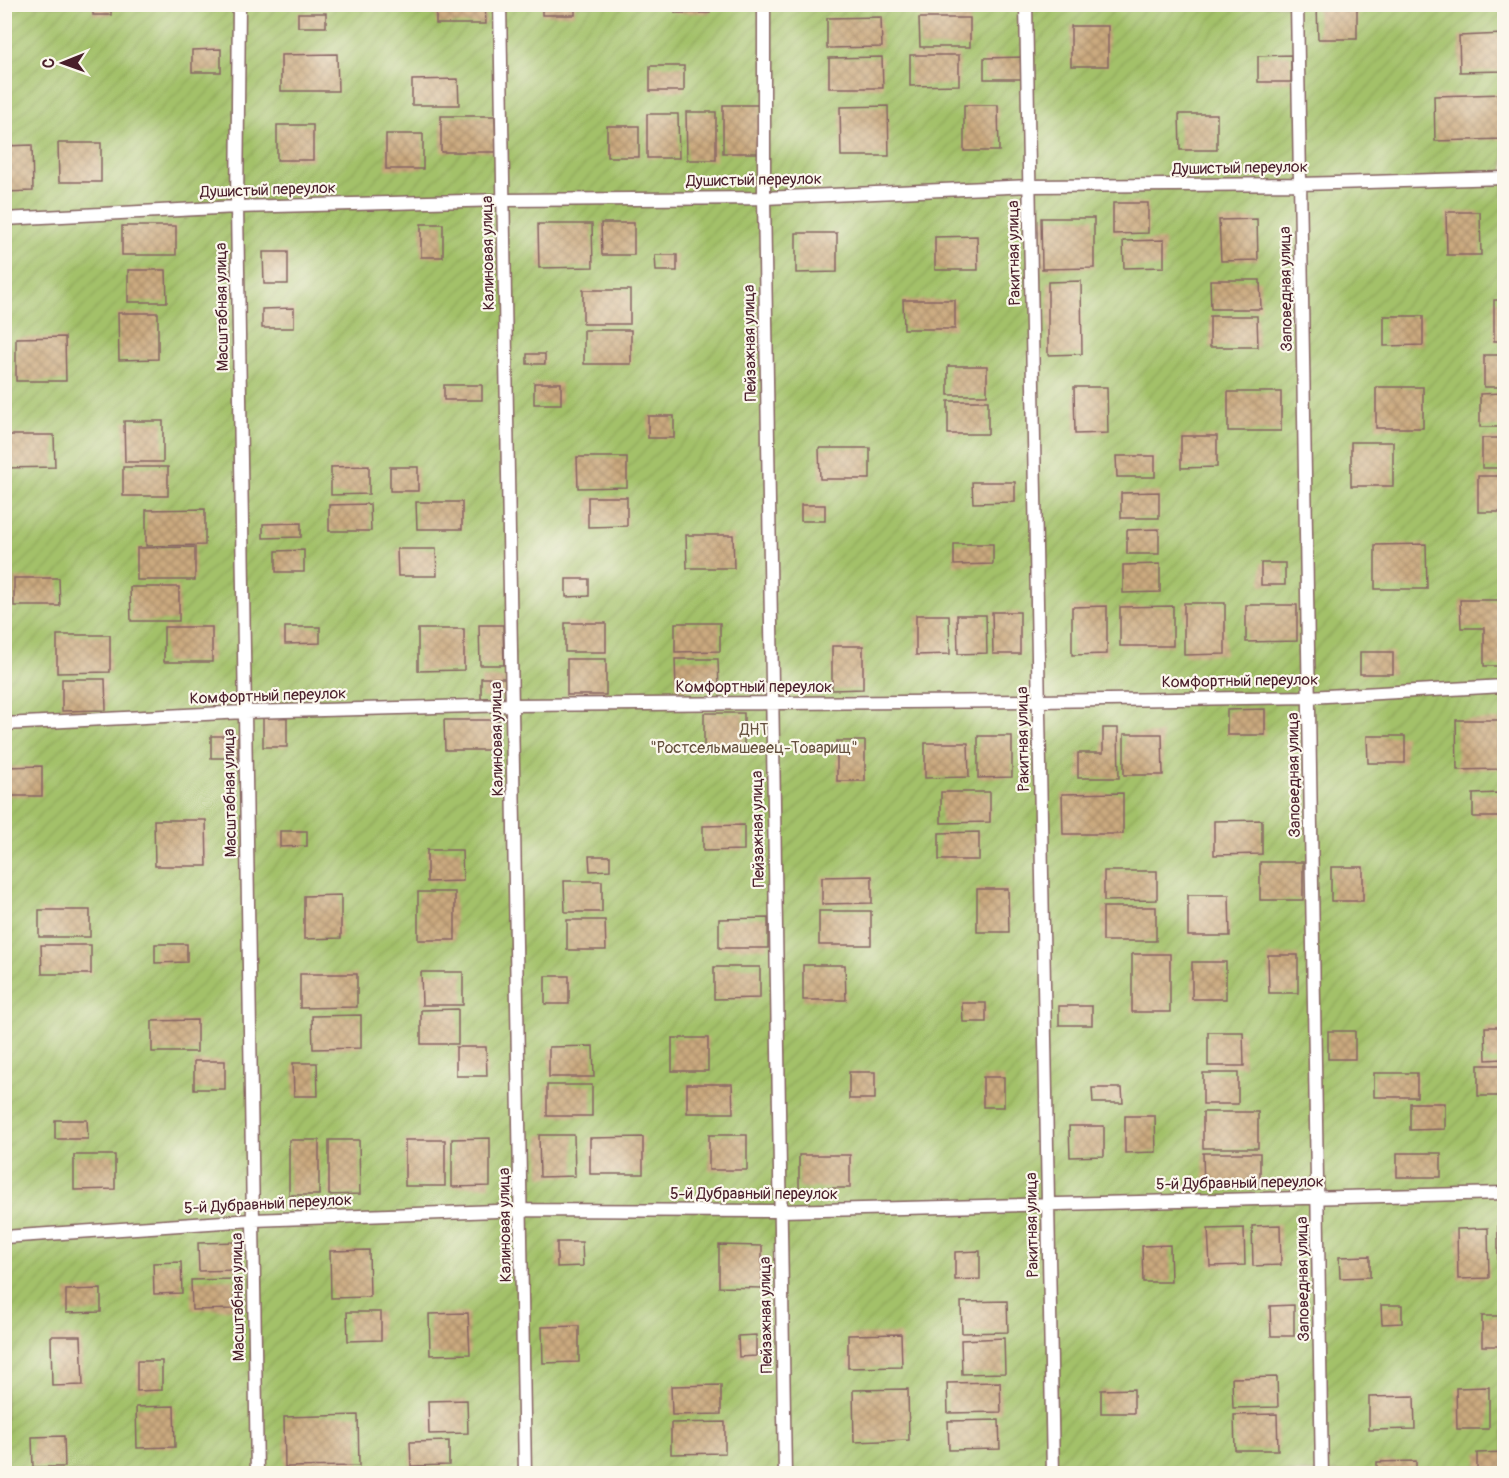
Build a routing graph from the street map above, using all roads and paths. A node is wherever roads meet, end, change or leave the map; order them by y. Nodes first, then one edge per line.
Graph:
1 (238, 4) edge
2 (500, 4) edge
3 (764, 4) edge
4 (1026, 4) edge
5 (1297, 4) edge
6 (1504, 178) edge
7 (1301, 184) junction
8 (1030, 186) junction
9 (764, 198) junction
10 (504, 200) junction
11 (237, 207) junction
12 (4, 219) edge
13 (1504, 686) edge
14 (1309, 697) junction
15 (1039, 701) junction
16 (773, 703) junction
17 (513, 705) junction
18 (245, 712) junction
19 (4, 724) edge
20 (1504, 1193) edge
21 (1318, 1198) junction
22 (1048, 1204) junction
23 (521, 1210) junction
24 (781, 1211) junction
25 (253, 1220) junction
26 (4, 1238) edge
27 (257, 1473) edge
28 (525, 1473) edge
29 (785, 1473) edge
30 (1053, 1473) edge
31 (1322, 1473) edge

1 - 11 lane, Масштабная улица
2 - 10 lane, Калиновая улица
3 - 9 lane, Пейзажная улица
4 - 8 lane, Ракитная улица
5 - 7 lane, Заповедная улица
6 - 7 lane, Душистый переулок
7 - 8 lane, Душистый переулок
7 - 14 lane, Заповедная улица
8 - 9 lane, Душистый переулок
8 - 15 lane, Ракитная улица
9 - 10 lane, Душистый переулок
9 - 16 lane, Пейзажная улица
10 - 11 lane, Душистый переулок
10 - 17 lane, Калиновая улица
11 - 12 lane, Душистый переулок
11 - 18 lane, Масштабная улица
13 - 14 lane, Комфортный переулок
14 - 15 lane, Комфортный переулок
14 - 21 lane, Заповедная улица
15 - 16 lane, Комфортный переулок
15 - 22 lane, Ракитная улица
16 - 17 lane, Комфортный переулок
16 - 24 lane, Пейзажная улица
17 - 18 lane, Комфортный переулок
17 - 23 lane, Калиновая улица
18 - 19 lane, Комфортный переулок
18 - 25 lane, Масштабная улица
20 - 21 lane, 5-й Дубравный переулок
21 - 22 lane, 5-й Дубравный переулок
21 - 31 lane, Заповедная улица
22 - 24 lane, 5-й Дубравный переулок
22 - 30 lane, Ракитная улица
23 - 24 lane, 5-й Дубравный переулок
23 - 25 lane, 5-й Дубравный переулок
23 - 28 lane, Калиновая улица
24 - 29 lane, Пейзажная улица
25 - 26 lane, 5-й Дубравный переулок
25 - 27 lane, Масштабная улица

